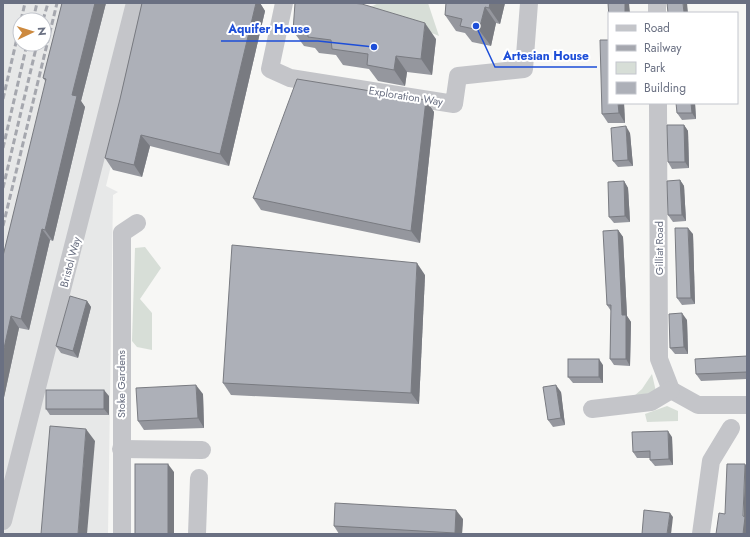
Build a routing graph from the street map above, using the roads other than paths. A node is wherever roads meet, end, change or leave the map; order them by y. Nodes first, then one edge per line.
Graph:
1 (135, 3) edge
2 (284, 3) edge
3 (529, 3) edge
4 (658, 104) edge
5 (136, 223) dead end
6 (671, 390) junction
7 (747, 405) edge
8 (592, 409) dead end
9 (731, 428) dead end
10 (121, 449) junction
11 (202, 450) dead end
12 (199, 478) dead end
13 (3, 521) edge
14 (122, 534) edge
15 (197, 534) edge
16 (701, 534) edge

1 - 13 street, Bristol Way
2 - 3 street, Exploration Way
4 - 6 street, Gilliat Road
5 - 10 street, Stoke Gardens
6 - 7 street
6 - 8 street
9 - 16 street
10 - 11 street
10 - 14 street, Stoke Gardens
12 - 15 street

